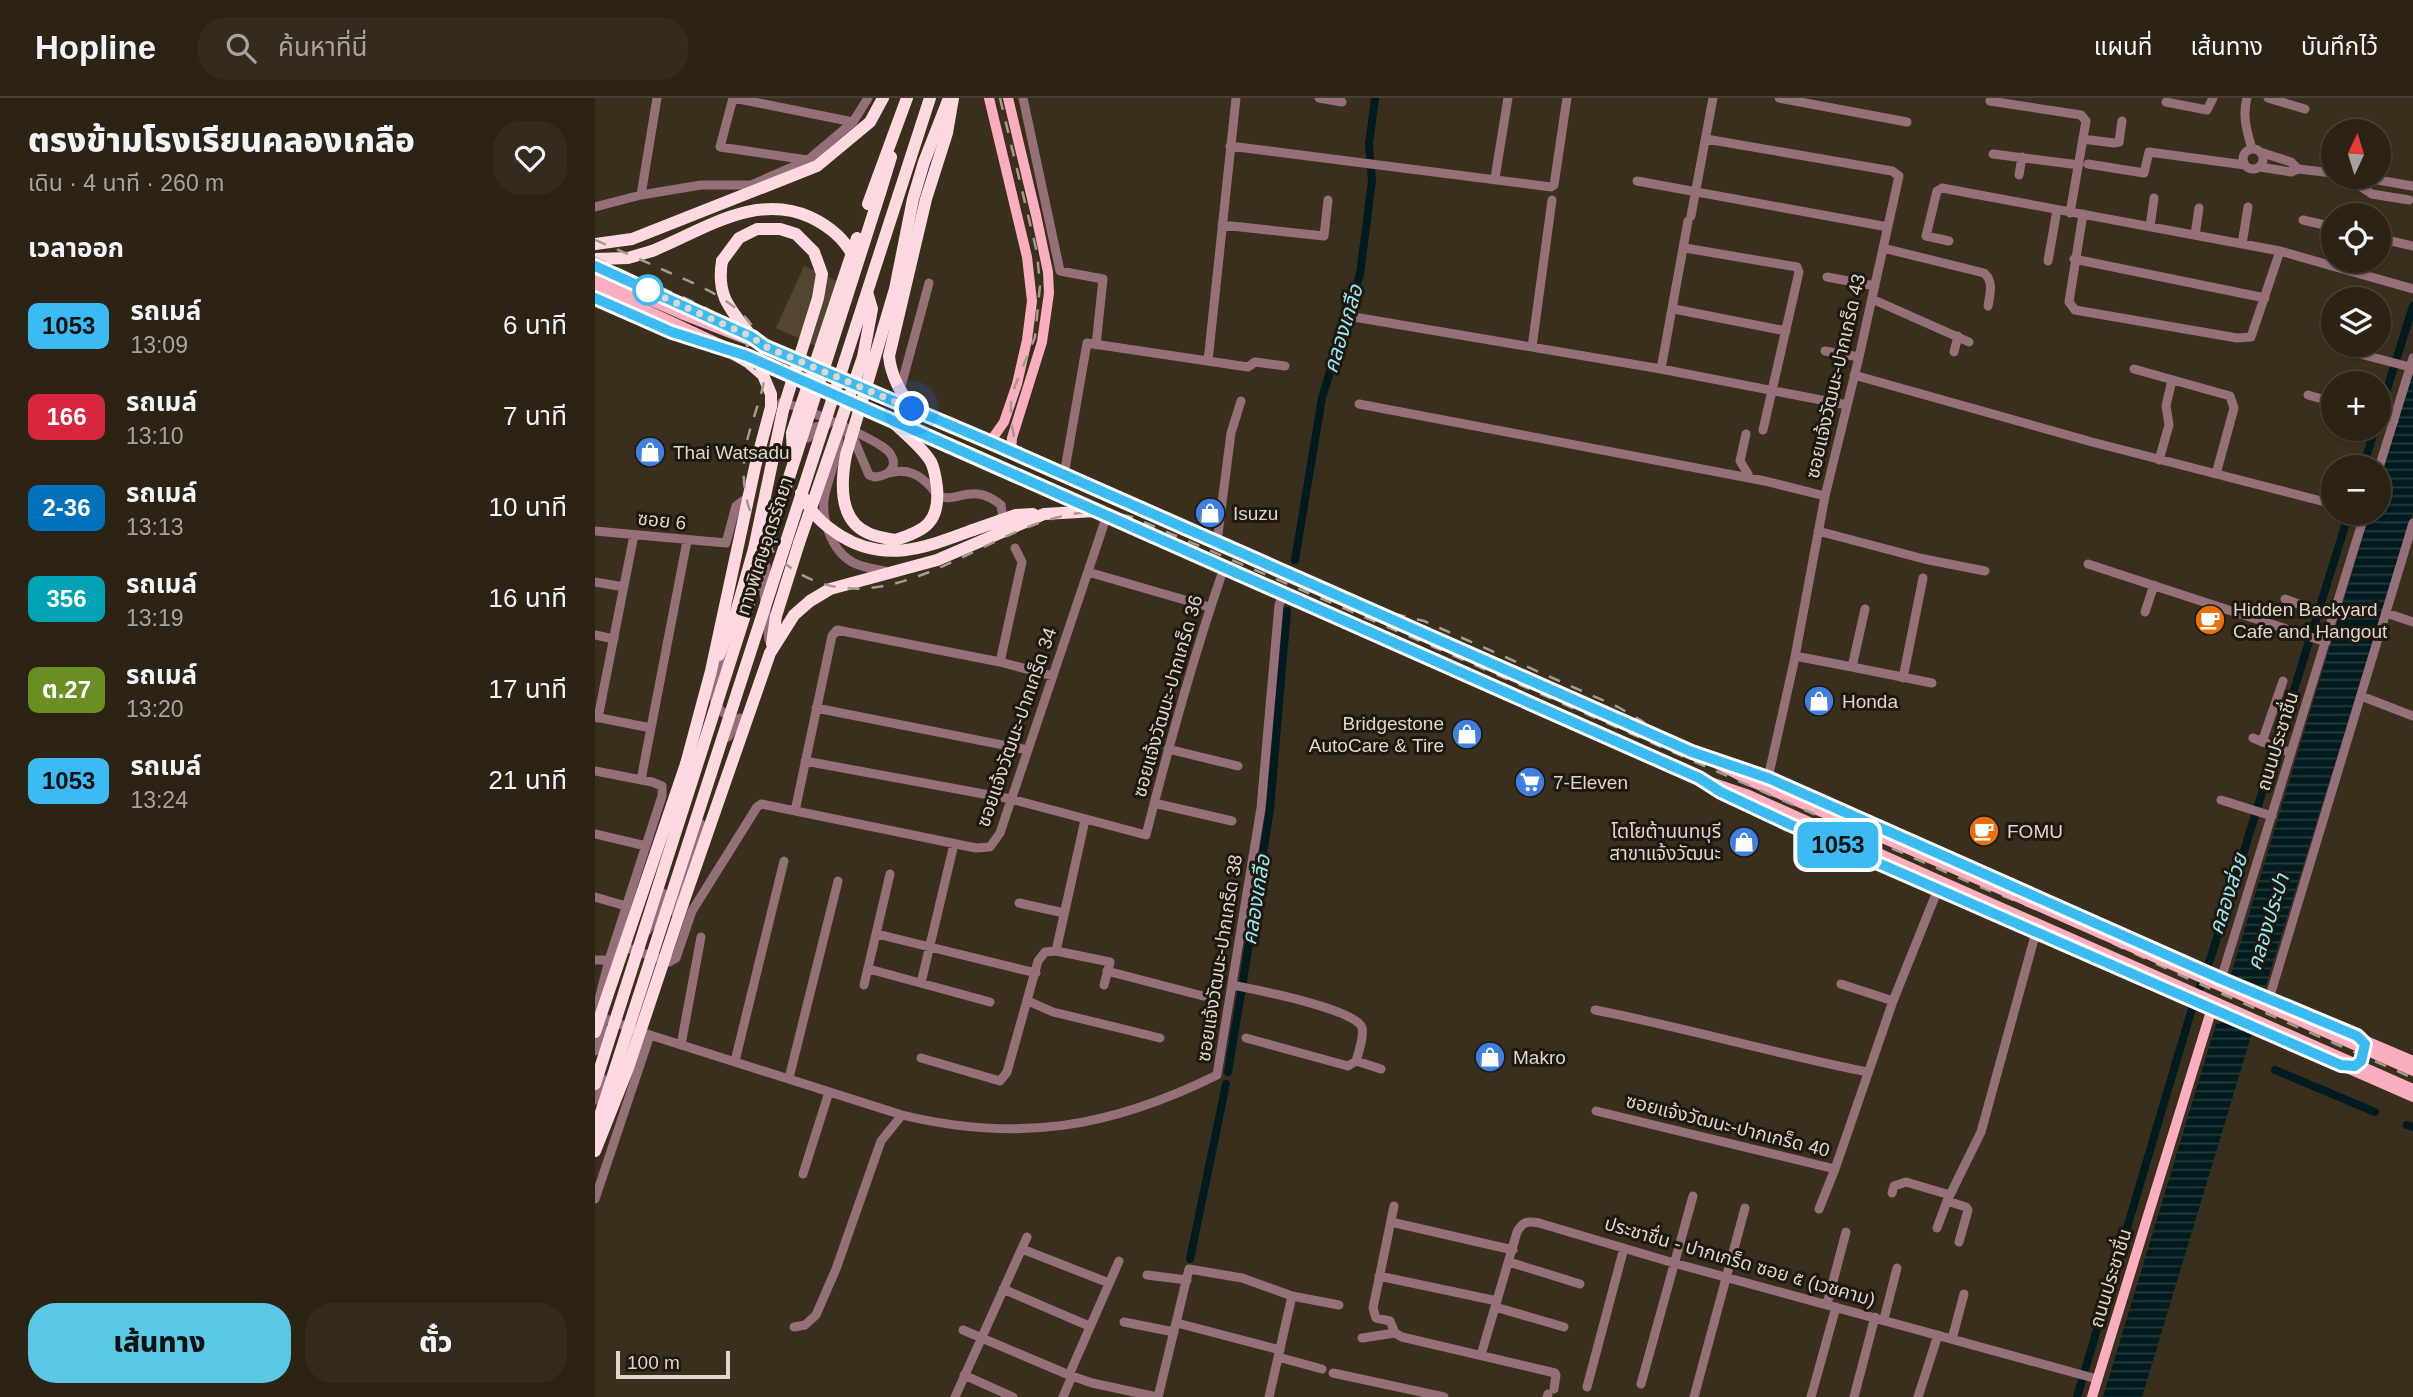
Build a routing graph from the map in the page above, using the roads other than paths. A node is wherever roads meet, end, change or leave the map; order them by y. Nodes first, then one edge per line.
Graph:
1 (657, 98) edge
2 (734, 98) edge
3 (868, 98) edge
4 (883, 98) edge
5 (908, 98) edge
6 (930, 98) edge
7 (951, 98) edge
8 (989, 98) edge
9 (1008, 98) edge
10 (1023, 98) edge
11 (1236, 98) edge
12 (1319, 98) edge
13 (1508, 98) edge
14 (1567, 98) edge
15 (1713, 98) edge
16 (1779, 98) edge
17 (2213, 98) edge
18 (2247, 98) edge
19 (2268, 98) edge
20 (1990, 101) dead end
21 (1342, 102) dead end
22 (2166, 102) dead end
23 (2305, 109) dead end
24 (2122, 121) dead end
25 (853, 122) junction
26 (1906, 122) dead end
27 (1706, 139) junction
28 (2083, 139) junction
29 (1230, 146) junction
30 (2256, 151) junction
31 (1993, 153) dead end
32 (2022, 157) junction
33 (808, 160) junction
34 (2083, 164) junction
35 (2245, 165) junction
36 (2260, 167) junction
37 (2298, 169) junction
38 (2321, 172) edge
39 (2019, 175) dead end
40 (1495, 178) junction
41 (1637, 181) dead end
42 (2391, 182) edge
43 (2413, 186) edge
44 (2364, 189) edge
45 (1696, 191) junction
46 (641, 195) junction
47 (2154, 198) dead end
48 (1328, 200) dead end
49 (1552, 200) dead end
50 (2411, 202) edge
51 (595, 207) edge
52 (2248, 207) dead end
53 (2199, 208) dead end
54 (2057, 210) junction
55 (2070, 212) junction
56 (2083, 214) junction
57 (2303, 220) dead end
58 (2321, 224) edge
59 (1222, 225) junction
60 (1888, 227) junction
61 (2150, 227) junction
62 (2195, 235) junction
63 (1949, 241) dead end
64 (2391, 241) edge
65 (595, 244) edge
66 (2242, 244) junction
67 (2413, 246) edge
68 (1685, 248) junction
69 (1883, 248) junction
70 (2280, 251) junction
71 (595, 259) edge
72 (2074, 259) junction
73 (2048, 261) dead end
74 (595, 266) edge
75 (595, 276) edge
76 (1827, 277) dead end
77 (929, 283) dead end
78 (595, 286) edge
79 (1875, 286) junction
80 (2412, 289) edge
81 (595, 298) edge
82 (2265, 298) junction
83 (1872, 299) junction
84 (1988, 306) dead end
85 (1674, 309) junction
86 (1030, 314) junction
87 (1047, 315) junction
88 (1354, 317) dead end
89 (1786, 331) junction
90 (1958, 336) junction
91 (752, 337) junction
92 (1969, 342) dead end
93 (1096, 345) junction
94 (764, 346) junction
95 (1532, 347) junction
96 (725, 349) junction
97 (1825, 351) dead end
98 (1954, 352) dead end
99 (747, 356) junction
100 (1859, 357) junction
101 (2372, 357) edge
102 (1208, 361) junction
103 (2409, 363) edge
104 (1285, 366) dead end
105 (1661, 369) junction
106 (2134, 369) dead end
107 (1854, 375) junction
108 (2172, 380) junction
109 (900, 390) junction
110 (821, 391) junction
111 (1772, 391) junction
112 (2308, 395) dead end
113 (2321, 399) edge
114 (1241, 401) dead end
115 (1359, 404) dead end
116 (1847, 405) junction
117 (771, 407) junction
118 (2391, 407) edge
119 (912, 409) junction
120 (815, 421) junction
121 (893, 422) junction
122 (843, 428) junction
123 (1763, 430) dead end
124 (1746, 434) dead end
125 (990, 442) junction
126 (1011, 452) junction
127 (2159, 460) junction
128 (888, 472) junction
129 (2216, 474) junction
130 (1064, 475) junction
131 (1749, 478) junction
132 (938, 496) junction
133 (1825, 496) junction
134 (748, 497) junction
135 (2321, 501) edge
136 (1101, 513) junction
137 (1044, 514) junction
138 (1003, 519) junction
139 (2413, 523) edge
140 (2361, 525) edge
141 (595, 531) edge
142 (1818, 531) junction
143 (634, 535) junction
144 (687, 541) junction
145 (1217, 542) junction
146 (1015, 548) dead end
147 (2088, 564) dead end
148 (767, 566) junction
149 (1224, 568) junction
150 (1985, 571) dead end
151 (890, 572) junction
152 (1088, 572) junction
153 (1923, 578) dead end
154 (595, 582) edge
155 (2154, 585) junction
156 (624, 587) junction
157 (1283, 595) junction
158 (2285, 599) dead end
159 (1209, 607) junction
160 (1864, 609) dead end
161 (2145, 612) dead end
162 (2386, 613) junction
163 (2329, 615) junction
164 (735, 617) junction
165 (2413, 622) edge
166 (595, 635) edge
167 (728, 635) junction
168 (614, 639) junction
169 (2322, 640) junction
170 (771, 653) junction
171 (1795, 656) junction
172 (1000, 662) junction
173 (1852, 667) junction
174 (711, 671) junction
175 (1053, 676) junction
176 (1903, 678) junction
177 (2283, 681) dead end
178 (1932, 683) dead end
179 (2361, 696) junction
180 (713, 699) junction
181 (752, 707) junction
182 (816, 708) junction
183 (2413, 716) edge
184 (597, 718) edge
185 (740, 718) junction
186 (651, 728) junction
187 (1168, 749) junction
188 (1028, 750) junction
189 (2287, 752) junction
190 (1708, 759) junction
191 (805, 761) junction
192 (1238, 766) dead end
193 (595, 771) edge
194 (1768, 778) junction
195 (641, 780) junction
196 (1011, 799) junction
197 (2221, 800) dead end
198 (1154, 803) junction
199 (795, 811) junction
200 (2268, 815) junction
201 (1085, 820) junction
202 (1232, 821) dead end
203 (595, 834) edge
204 (954, 844) junction
205 (646, 845) junction
206 (784, 862) dead end
207 (890, 874) dead end
208 (838, 881) dead end
209 (1939, 885) junction
210 (2025, 891) junction
211 (595, 897) edge
212 (1019, 903) dead end
213 (2054, 903) junction
214 (626, 906) junction
215 (1064, 913) junction
216 (2010, 920) junction
217 (2039, 933) junction
218 (877, 934) junction
219 (2125, 936) junction
220 (701, 937) dead end
221 (614, 943) junction
222 (930, 947) junction
223 (1056, 951) junction
224 (641, 952) junction
225 (659, 959) junction
226 (595, 960) edge
227 (609, 960) junction
228 (2112, 964) junction
229 (869, 969) junction
230 (1107, 971) junction
231 (1035, 973) junction
232 (2221, 979) junction
233 (921, 983) junction
234 (1840, 984) dead end
235 (864, 985) dead end
236 (1104, 985) dead end
237 (1232, 985) junction
238 (1203, 996) dead end
239 (2269, 999) junction
240 (1028, 1001) junction
241 (1893, 1001) junction
242 (990, 1002) dead end
243 (628, 1004) junction
244 (2212, 1008) junction
245 (1595, 1010) dead end
246 (605, 1018) junction
247 (619, 1024) junction
248 (595, 1032) edge
249 (650, 1035) junction
250 (2357, 1036) junction
251 (1160, 1038) dead end
252 (1245, 1038) dead end
253 (681, 1045) junction
254 (595, 1051) edge
255 (921, 1058) dead end
256 (2413, 1060) edge
257 (735, 1061) junction
258 (1356, 1061) junction
259 (2341, 1065) junction
260 (1381, 1069) dead end
261 (2413, 1071) edge
262 (1867, 1072) junction
263 (789, 1078) junction
264 (595, 1084) edge
265 (2413, 1089) edge
266 (829, 1091) junction
267 (2413, 1097) edge
268 (595, 1100) edge
269 (1596, 1111) dead end
270 (902, 1115) junction
271 (595, 1131) edge
272 (595, 1151) edge
273 (1835, 1169) junction
274 (803, 1174) dead end
275 (1892, 1193) dead end
276 (1693, 1196) dead end
277 (1948, 1198) junction
278 (595, 1199) edge
279 (1394, 1206) dead end
280 (1745, 1208) dead end
281 (1819, 1209) dead end
282 (1391, 1222) junction
283 (1937, 1228) dead end
284 (1846, 1232) dead end
285 (1027, 1237) dead end
286 (1959, 1242) dead end
287 (1624, 1248) junction
288 (1022, 1249) junction
289 (1513, 1250) junction
290 (1119, 1261) dead end
291 (1509, 1262) junction
292 (1674, 1263) junction
293 (1897, 1268) dead end
294 (1147, 1275) dead end
295 (1380, 1276) junction
296 (1725, 1277) junction
297 (1187, 1280) junction
298 (1109, 1283) junction
299 (1580, 1284) dead end
300 (1003, 1289) junction
301 (1964, 1294) dead end
302 (1292, 1296) junction
303 (1496, 1304) junction
304 (1339, 1305) dead end
305 (1831, 1305) junction
306 (1879, 1318) junction
307 (1124, 1321) dead end
308 (1089, 1326) junction
309 (794, 1327) dead end
310 (1176, 1327) junction
311 (1564, 1327) dead end
312 (963, 1330) dead end
313 (1395, 1333) junction
314 (1938, 1335) junction
315 (1362, 1338) dead end
316 (980, 1339) junction
317 (1952, 1339) junction
318 (1279, 1353) junction
319 (1481, 1355) junction
320 (1322, 1369) dead end
321 (1333, 1373) dead end
322 (964, 1375) junction
323 (1070, 1375) junction
324 (2095, 1379) junction
325 (1641, 1384) dead end
326 (1587, 1387) dead end
327 (1550, 1394) edge
328 (955, 1397) edge
329 (1013, 1397) edge
330 (1063, 1397) edge
331 (1157, 1397) edge
332 (1269, 1397) edge
333 (1444, 1397) edge
334 (1694, 1397) edge
335 (1811, 1397) edge
336 (1854, 1397) edge
337 (1918, 1397) edge
338 (2092, 1397) edge

1 - 46 street
2 - 25 street
2 - 33 street
3 - 25 street
4 - 65 highway
5 - 138 highway, bridge
5 - 243 highway, ทางพิเศษอุดรรัถยา, bridge
6 - 243 highway, ทางพิเศษอุดรรัถยา, bridge
7 - 109 highway
7 - 132 highway, bridge
8 - 86 main road
9 - 87 main road
10 - 93 street
11 - 29 street
12 - 21 street
13 - 40 street
14 - 40 street
15 - 27 street
16 - 26 street
17 - 22 street
18 - 30 street
19 - 23 street
20 - 28 street
24 - 28 street
25 - 33 street
27 - 45 street
27 - 60 street, ซอยแจ้งวัฒนะ-ปากเกร็ด 43
28 - 34 street
29 - 40 street
29 - 59 street
30 - 35 street
30 - 36 street
30 - 37 street
31 - 32 street
32 - 34 street
32 - 39 street
33 - 46 street
34 - 35 street
34 - 55 street
35 - 36 street
36 - 37 street
37 - 38 street
41 - 45 street
42 - 43 street
43 - 50 street
44 - 50 street
45 - 60 street
45 - 68 street
46 - 51 street
47 - 61 street
48 - 59 street
49 - 95 street
52 - 66 street
53 - 62 street
54 - 55 street
54 - 63 street
54 - 73 street
55 - 56 street
56 - 61 street
56 - 72 street
57 - 58 street
59 - 102 street
60 - 69 street, ซอยแจ้งวัฒนะ-ปากเกร็ด 43
61 - 62 street
62 - 66 street
64 - 67 street
66 - 70 street
68 - 85 street
68 - 89 street
69 - 79 street, ซอยแจ้งวัฒนะ-ปากเกร็ด 43
69 - 84 street
70 - 80 street
70 - 82 street
71 - 170 highway, bridge
72 - 82 street
72 - 82 street
74 - 91 main road
75 - 94 main road
76 - 79 street
77 - 109 street
78 - 99 main road
79 - 83 street, ซอยแจ้งวัฒนะ-ปากเกร็ด 43
81 - 96 main road
83 - 90 street
83 - 100 street, ซอยแจ้งวัฒนะ-ปากเกร็ด 43
85 - 89 street
85 - 105 street
86 - 87 street
86 - 125 main road
87 - 126 main road
88 - 95 street
89 - 111 street
90 - 92 street
90 - 98 street
91 - 94 main road
91 - 164 highway, bridge
93 - 102 street
93 - 130 street
94 - 119 main road
95 - 105 street
96 - 99 main road
96 - 117 highway
97 - 100 street
99 - 110 main road
100 - 107 street, ซอยแจ้งวัฒนะ-ปากเกร็ด 43
101 - 103 street
102 - 104 street
103 - 118 street
105 - 111 street
106 - 108 street
107 - 116 street, ซอยแจ้งวัฒนะ-ปากเกร็ด 43
107 - 127 street
108 - 127 street
108 - 129 street
109 - 119 highway
110 - 120 street
110 - 121 main road
111 - 116 street
111 - 123 street
112 - 113 street
114 - 145 street
115 - 131 street
116 - 133 street, ซอยแจ้งวัฒนะ-ปากเกร็ด 43
117 - 120 street
117 - 134 highway
119 - 125 main road
120 - 122 street
120 - 148 street
120 - 151 street
121 - 132 highway
121 - 136 main road
122 - 128 street
122 - 128 street
124 - 131 street
125 - 126 main road
126 - 130 main road
127 - 129 street
128 - 132 street
129 - 135 street
130 - 145 main road
131 - 133 street
132 - 138 street
133 - 142 street, ซอยแจ้งวัฒนะ-ปากเกร็ด 43
134 - 144 street, ซอย 6
134 - 174 highway
136 - 137 highway
136 - 149 main road
136 - 152 street, ซอยแจ้งวัฒนะ-ปากเกร็ด 34
137 - 138 highway
137 - 151 highway
139 - 162 street
140 - 163 street, ถนนประชาชื่น
141 - 143 street, ซอย 6
142 - 150 street
142 - 171 street, ซอยแจ้งวัฒนะ-ปากเกร็ด 43
143 - 144 street, ซอย 6
143 - 156 street
144 - 186 street
145 - 190 main road
146 - 172 street
147 - 155 street
148 - 164 street
148 - 170 street
149 - 157 main road
149 - 159 street, ซอยแจ้งวัฒนะ-ปากเกร็ด 36
151 - 170 highway
152 - 159 street
152 - 175 street, ซอยแจ้งวัฒนะ-ปากเกร็ด 34
153 - 176 street
154 - 156 street
155 - 161 street
155 - 169 street
156 - 168 street
157 - 209 main road
157 - 237 street, ซอยแจ้งวัฒนะ-ปากเกร็ด 38
158 - 163 street
159 - 187 street, ซอยแจ้งวัฒนะ-ปากเกร็ด 36
160 - 173 street
162 - 165 street
162 - 179 street
163 - 169 street, ถนนประชาชื่น
164 - 167 highway
166 - 168 street
167 - 174 highway
167 - 180 street
168 - 184 street
169 - 189 street, ถนนประชาชื่น
170 - 181 highway
171 - 173 street
171 - 194 street, ซอยแจ้งวัฒนะ-ปากเกร็ด 43
172 - 175 street
172 - 182 street
173 - 176 street
174 - 248 highway, bridge
175 - 188 street, ซอยแจ้งวัฒนะ-ปากเกร็ด 34
176 - 178 street
177 - 189 street
179 - 183 street
179 - 239 street
180 - 185 street
180 - 224 street
181 - 185 street
181 - 272 highway, bridge
182 - 188 street
182 - 191 street
184 - 186 street
185 - 225 street
186 - 195 street
187 - 192 street
187 - 198 street, ซอยแจ้งวัฒนะ-ปากเกร็ด 36
188 - 196 street, ซอยแจ้งวัฒนะ-ปากเกร็ด 34
189 - 200 street, ถนนประชาชื่น
190 - 194 main road
190 - 261 main road, bridge
191 - 196 street
191 - 199 street
193 - 195 street
194 - 210 main road
195 - 205 street
196 - 201 street
196 - 204 street, ซอยแจ้งวัฒนะ-ปากเกร็ด 34
197 - 200 street
198 - 201 street, ซอยแจ้งวัฒนะ-ปากเกร็ด 36
198 - 202 street
199 - 204 street, ซอยแจ้งวัฒนะ-ปากเกร็ด 34
199 - 225 street, ซอยแจ้งวัฒนะ-ปากเกร็ด 34
200 - 232 street, ถนนประชาชื่น
201 - 215 street
203 - 205 street
204 - 222 street
205 - 214 street
206 - 257 street
207 - 218 street
208 - 263 street
209 - 216 main road
209 - 241 street, ซอยแจ้งวัฒนะ-ปากเกร็ด 40
209 - 265 main road, bridge
210 - 213 main road
210 - 216 main road
211 - 214 street
212 - 215 street
213 - 217 main road
213 - 219 main road
214 - 221 street
215 - 223 street
216 - 217 main road
217 - 228 main road
217 - 277 street
218 - 222 street
218 - 229 street
219 - 228 main road
219 - 232 main road
220 - 253 street
221 - 224 street
221 - 227 street
222 - 231 street
222 - 233 street
223 - 230 street
223 - 231 street
224 - 225 street
224 - 243 street
225 - 243 street
226 - 227 street
227 - 246 street
228 - 244 main road
229 - 233 street
229 - 235 street
230 - 236 street
230 - 238 street
231 - 240 street
232 - 239 main road
233 - 242 street
234 - 241 street
237 - 258 street
237 - 270 street, ซอยแจ้งวัฒนะ-ปากเกร็ด 38
239 - 250 main road
240 - 251 street
240 - 255 street
241 - 262 street, ซอยแจ้งวัฒนะ-ปากเกร็ด 40
243 - 247 street
243 - 264 highway, bridge
243 - 271 highway, bridge
244 - 259 main road
244 - 324 main road, ถนนประชาชื่น
245 - 262 street
246 - 247 street, ซอยแจ้งวัฒนะ-ปากเกร็ด 38
246 - 254 street
247 - 249 street, ซอยแจ้งวัฒนะ-ปากเกร็ด 38
247 - 268 street
249 - 253 street, ซอยแจ้งวัฒนะ-ปากเกร็ด 38
249 - 278 street
250 - 256 main road
250 - 259 main road
252 - 258 street
253 - 257 street, ซอยแจ้งวัฒนะ-ปากเกร็ด 38
257 - 263 street, ซอยแจ้งวัฒนะ-ปากเกร็ด 38
258 - 260 street
259 - 267 main road
262 - 273 street, ซอยแจ้งวัฒนะ-ปากเกร็ด 40
263 - 266 street, ซอยแจ้งวัฒนะ-ปากเกร็ด 38
266 - 270 street, ซอยแจ้งวัฒนะ-ปากเกร็ด 38
266 - 274 street
269 - 273 street, ซอยแจ้งวัฒนะ-ปากเกร็ด 40
270 - 309 street
273 - 281 street
275 - 277 street
276 - 292 street
277 - 283 street
277 - 286 street
279 - 282 street
280 - 296 street
282 - 289 street
282 - 295 street
284 - 305 street
285 - 288 street
287 - 289 street, ประชาชื่น - ปากเกร็ด ซอย ๕ (เวชคาม)
287 - 292 street, ประชาชื่น - ปากเกร็ด ซอย ๕ (เวชคาม)
287 - 326 street
288 - 298 street
288 - 300 street
289 - 291 street, ประชาชื่น - ปากเกร็ด ซอย ๕ (เวชคาม)
290 - 298 street
291 - 299 street
291 - 303 street, ประชาชื่น - ปากเกร็ด ซอย ๕ (เวชคาม)
292 - 296 street, ประชาชื่น - ปากเกร็ด ซอย ๕ (เวชคาม)
292 - 325 street
293 - 306 street
294 - 297 street
295 - 303 street
295 - 313 street
296 - 305 street, ประชาชื่น - ปากเกร็ด ซอย ๕ (เวชคาม)
296 - 334 street
297 - 302 street
297 - 310 street
298 - 308 street
300 - 308 street
300 - 316 street
301 - 317 street
302 - 304 street
302 - 318 street
303 - 311 street
303 - 319 street, ประชาชื่น - ปากเกร็ด ซอย ๕ (เวชคาม)
305 - 306 street, ประชาชื่น - ปากเกร็ด ซอย ๕ (เวชคาม)
305 - 335 street
306 - 314 street, ประชาชื่น - ปากเกร็ด ซอย ๕ (เวชคาม)
306 - 336 street
307 - 310 street
308 - 323 street
310 - 318 street
310 - 331 street
312 - 316 street
313 - 315 street
313 - 319 street
314 - 317 street, ประชาชื่น - ปากเกร็ด ซอย ๕ (เวชคาม)
314 - 337 street
316 - 322 street
316 - 323 street
317 - 324 street, ประชาชื่น - ปากเกร็ด ซอย ๕ (เวชคาม)
318 - 320 street
318 - 332 street
319 - 327 street
321 - 333 street
322 - 328 street
322 - 329 street
323 - 330 street
323 - 331 street
324 - 338 main road, ถนนประชาชื่น

